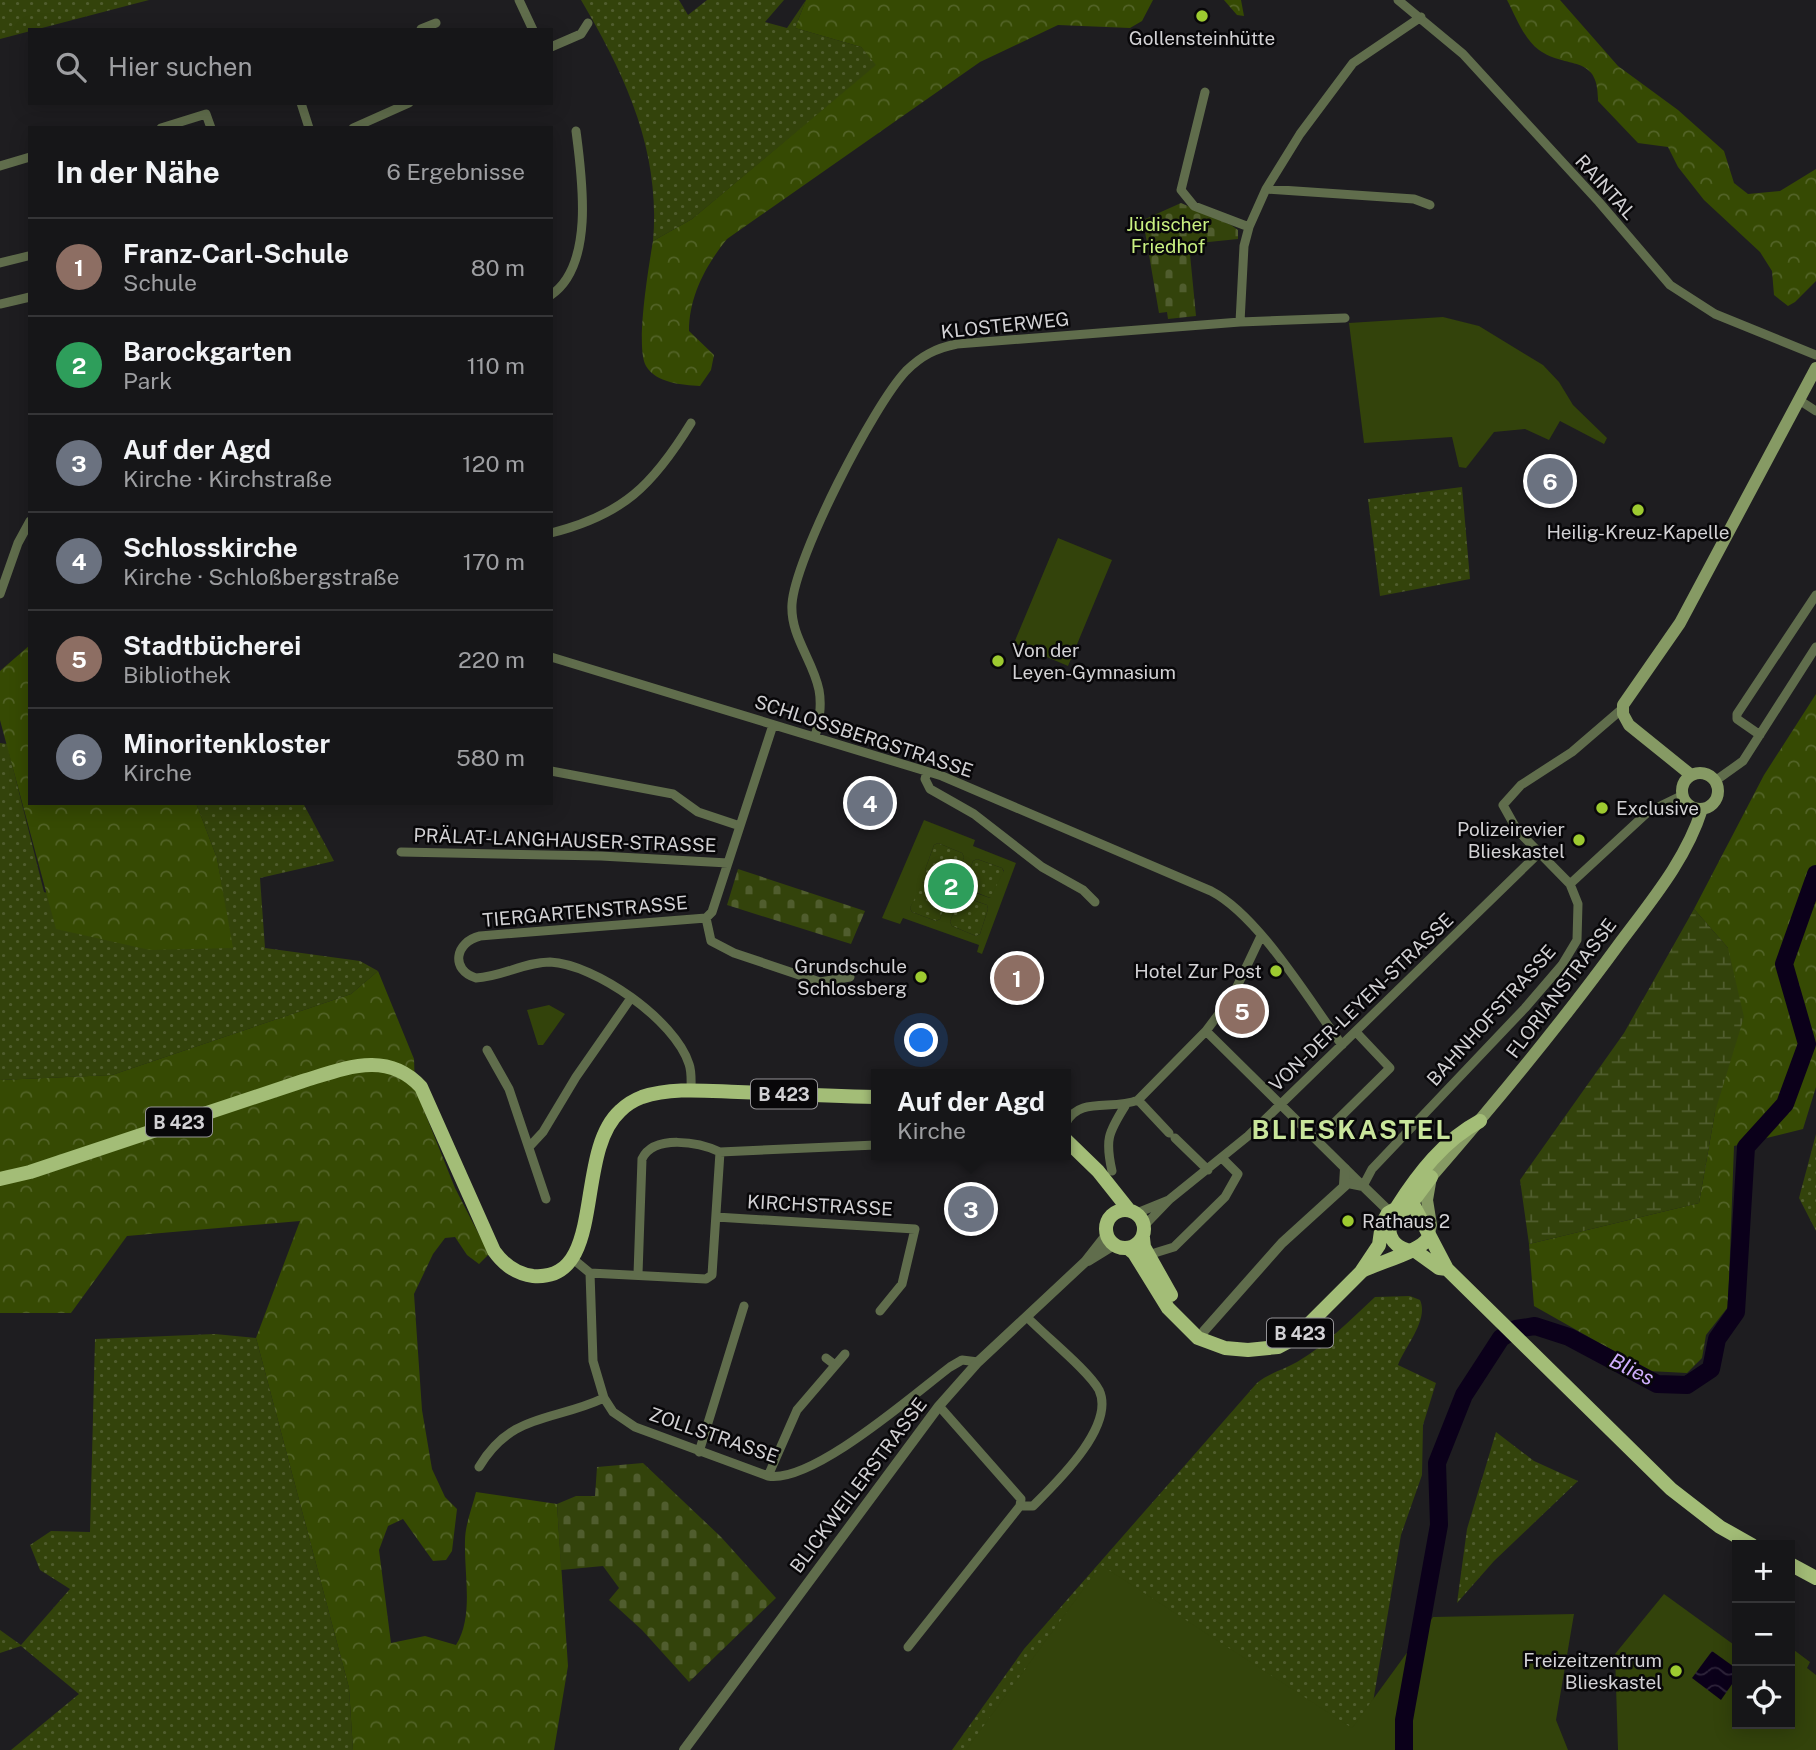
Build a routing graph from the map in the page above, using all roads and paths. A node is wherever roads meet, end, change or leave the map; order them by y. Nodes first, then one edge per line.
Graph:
1 (519, 0) edge
2 (1398, 0) edge
3 (1421, 17) junction
4 (588, 23) dead end
5 (532, 28) edge
6 (553, 46) edge
7 (1205, 92) dead end
8 (302, 105) edge
9 (405, 105) edge
10 (167, 126) edge
11 (210, 126) edge
12 (308, 126) edge
13 (357, 126) edge
14 (576, 131) dead end
15 (28, 159) edge
16 (0, 166) edge
17 (1266, 189) junction
18 (1430, 205) dead end
19 (1249, 227) junction
20 (28, 256) edge
21 (0, 263) edge
22 (553, 293) edge
23 (28, 298) edge
24 (0, 304) edge
25 (1345, 318) dead end
26 (1240, 322) junction
27 (1816, 355) edge
28 (1816, 368) edge
29 (1799, 400) junction
30 (1816, 411) edge
31 (691, 424) dead end
32 (28, 526) edge
33 (553, 532) edge
34 (0, 594) edge
35 (1816, 595) edge
36 (1816, 647) edge
37 (553, 658) edge
38 (1630, 695) junction
39 (1622, 709) junction
40 (773, 725) junction
41 (1639, 732) junction
42 (1760, 735) junction
43 (815, 737) junction
44 (553, 771) edge
45 (927, 772) junction
46 (1691, 775) junction
47 (1716, 780) junction
48 (1683, 795) junction
49 (1702, 809) junction
50 (740, 826) junction
51 (401, 852) dead end
52 (1540, 852) junction
53 (728, 863) junction
54 (1570, 884) junction
55 (1095, 902) dead end
56 (706, 918) junction
57 (1261, 936) junction
58 (850, 977) dead end
59 (631, 998) junction
60 (1206, 1031) junction
61 (1356, 1032) junction
62 (1342, 1045) junction
63 (487, 1050) dead end
64 (691, 1091) junction
65 (871, 1097) edge
66 (1138, 1100) junction
67 (1280, 1105) junction
68 (1125, 1106) junction
69 (1071, 1114) edge
70 (1480, 1121) junction
71 (1325, 1132) dead end
72 (871, 1145) edge
73 (1071, 1145) edge
74 (530, 1146) junction
75 (720, 1152) junction
76 (1222, 1158) junction
77 (1345, 1168) junction
78 (1208, 1170) junction
79 (1431, 1177) junction
80 (1109, 1178) junction
81 (0, 1179) edge
82 (1344, 1185) junction
83 (1363, 1186) junction
84 (546, 1199) dead end
85 (1398, 1211) junction
86 (1112, 1214) junction
87 (716, 1217) junction
88 (1138, 1222) junction
89 (1428, 1238) junction
90 (1116, 1242) junction
91 (1413, 1251) junction
92 (1148, 1255) junction
93 (573, 1259) junction
94 (1447, 1269) junction
95 (1361, 1272) junction
96 (590, 1273) junction
97 (638, 1274) junction
98 (744, 1306) dead end
99 (880, 1311) dead end
100 (1027, 1317) junction
101 (1205, 1337) junction
102 (845, 1354) dead end
103 (826, 1358) dead end
104 (978, 1362) junction
105 (835, 1365) junction
106 (604, 1398) junction
107 (939, 1406) junction
108 (699, 1452) junction
109 (479, 1467) dead end
110 (768, 1476) junction
111 (1020, 1506) junction
112 (1743, 1540) edge
113 (1795, 1567) edge
114 (1816, 1578) edge
115 (908, 1647) dead end
116 (684, 1750) edge

1 - 5 street
2 - 3 street, RAINTAL
3 - 17 street
3 - 27 street, RAINTAL
4 - 6 street
7 - 19 street
8 - 12 street
9 - 13 street
10 - 11 street
14 - 22 street
15 - 16 street
17 - 18 street
17 - 19 street
19 - 26 street
20 - 21 street
23 - 24 street
25 - 26 street, KLOSTERWEG
26 - 43 street, KLOSTERWEG
28 - 29 main road
29 - 30 street
29 - 38 main road
31 - 33 street
32 - 34 street
35 - 42 street
36 - 42 street
37 - 40 street, SCHLOSSBERGSTRASSE
38 - 39 main road
38 - 41 main road
39 - 41 main road
39 - 52 street
40 - 43 street, SCHLOSSBERGSTRASSE
40 - 50 street, TIERGARTENSTRASSE
41 - 46 main road
42 - 47 street
43 - 45 street, SCHLOSSBERGSTRASSE
44 - 50 street
45 - 55 street
45 - 57 street, SCHLOSSBERGSTRASSE
46 - 47 main road
46 - 48 main road
47 - 49 main road
48 - 49 main road
48 - 54 street
49 - 70 main road, FLORIANSTRASSE
50 - 53 street, TIERGARTENSTRASSE
51 - 53 street, PRÄLAT-LANGHAUSER-STRASSE
52 - 54 street
52 - 61 street, VON-DER-LEYEN-STRASSE
53 - 56 street, TIERGARTENSTRASSE
54 - 83 street, BAHNHOFSTRASSE
56 - 58 street
56 - 59 street, TIERGARTENSTRASSE
57 - 60 street
57 - 62 street, SCHLOSSBERGSTRASSE
59 - 64 street, TIERGARTENSTRASSE
59 - 74 street
60 - 66 street
60 - 67 street
61 - 62 street, VON-DER-LEYEN-STRASSE
61 - 71 street
62 - 67 street, VON-DER-LEYEN-STRASSE
63 - 74 street
64 - 65 main road, B 423
64 - 93 main road, B 423
66 - 68 street
66 - 78 street
67 - 76 street, VON-DER-LEYEN-STRASSE
67 - 77 street
68 - 69 street
68 - 80 street
70 - 79 main road, FLORIANSTRASSE
70 - 85 main road
72 - 75 street
73 - 80 main road
74 - 84 street
75 - 87 street
75 - 97 street
76 - 78 street, VON-DER-LEYEN-STRASSE
76 - 92 street
77 - 82 street
77 - 83 street
78 - 88 street, VON-DER-LEYEN-STRASSE
79 - 85 main road
79 - 89 main road
80 - 86 main road
80 - 88 main road
81 - 93 main road, B 423
82 - 83 street
82 - 101 street
83 - 85 street
85 - 89 main road
85 - 91 main road
85 - 95 main road, B 423
86 - 88 main road
86 - 90 main road
87 - 97 street
87 - 99 street, KIRCHSTRASSE
88 - 90 main road
88 - 92 main road
89 - 91 main road, B 423
89 - 94 main road
90 - 100 street, BLICKWEILERSTRASSE
90 - 101 main road
91 - 94 main road
91 - 95 main road, B 423
92 - 101 main road
93 - 96 street
94 - 112 main road
95 - 101 main road, B 423
96 - 97 street
96 - 106 street, ZOLLSTRASSE
98 - 108 street
100 - 104 street, BLICKWEILERSTRASSE
100 - 111 street
102 - 105 street
103 - 105 street
104 - 107 street, BLICKWEILERSTRASSE
104 - 110 street, ZOLLSTRASSE
105 - 110 street
106 - 108 street, ZOLLSTRASSE
106 - 109 street
107 - 111 street
107 - 116 street, BLICKWEILERSTRASSE
108 - 110 street, ZOLLSTRASSE
111 - 115 street
113 - 114 main road

